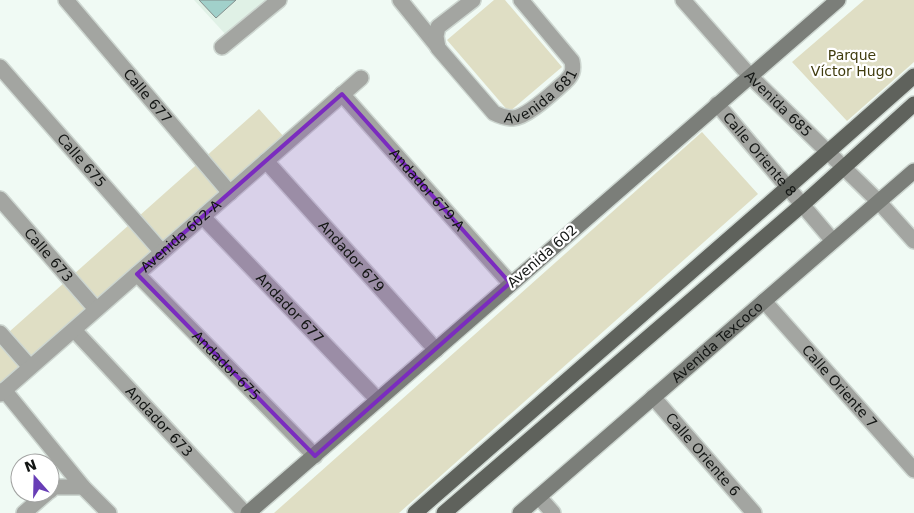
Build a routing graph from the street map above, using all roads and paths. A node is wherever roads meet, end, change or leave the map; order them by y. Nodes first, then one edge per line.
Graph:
1 (66, 0) edge
2 (279, 0) edge
3 (400, 0) edge
4 (473, 0) edge
5 (521, 0) edge
6 (683, 0) edge
7 (838, 0) edge
8 (222, 46) dead end
9 (438, 48) junction
10 (0, 68) edge
11 (750, 76) junction
12 (914, 76) edge
13 (361, 78) dead end
14 (342, 94) junction
15 (717, 104) junction
16 (914, 104) edge
17 (827, 152) junction
18 (266, 161) junction
19 (843, 167) junction
20 (914, 171) edge
21 (787, 188) junction
22 (230, 193) junction
23 (0, 200) edge
24 (879, 202) junction
25 (802, 205) junction
26 (203, 216) junction
27 (833, 241) junction
28 (914, 241) edge
29 (162, 252) junction
30 (137, 274) junction
31 (510, 283) junction
32 (764, 301) junction
33 (96, 310) junction
34 (74, 330) junction
35 (0, 333) edge
36 (436, 350) junction
37 (30, 367) junction
38 (2, 392) edge
39 (653, 397) junction
40 (378, 400) junction
41 (315, 456) junction
42 (914, 470) edge
43 (60, 487) edge
44 (83, 487) junction
45 (539, 497) junction
46 (36, 503) edge
47 (24, 513) edge
48 (109, 513) edge
49 (247, 513) edge
50 (415, 513) edge
51 (444, 513) edge
52 (520, 513) edge
53 (553, 513) edge
54 (754, 513) edge

1 - 22 street, Calle 677
2 - 8 street
3 - 9 street
4 - 9 street
5 - 9 street, Avenida 681
6 - 11 street, Avenida 685
7 - 11 main road, Avenida 602
10 - 29 street, Calle 675
11 - 15 main road, Avenida 602
11 - 17 street, Avenida 685
12 - 17 main road
13 - 14 street, Avenida 602-A
14 - 18 street, Avenida 602-A
14 - 31 street, Andador 679-A
15 - 21 street, Calle Oriente 8
15 - 31 main road, Avenida 602
16 - 19 main road
17 - 19 street, Avenida 685
17 - 21 main road
18 - 22 street, Avenida 602-A
18 - 36 street, Andador 679
19 - 24 street, Avenida 685
19 - 25 main road
20 - 24 main road, Avenida Texcoco
21 - 25 street, Calle Oriente 8
21 - 50 main road
22 - 26 street, Avenida 602-A
23 - 33 street, Calle 673
24 - 27 main road, Avenida Texcoco
24 - 28 street
25 - 27 street
25 - 51 main road
26 - 29 street, Avenida 602-A
26 - 40 street, Andador 677
27 - 32 main road, Avenida Texcoco
29 - 30 street, Avenida 602-A
30 - 33 street, Avenida 602-A
30 - 41 street, Andador 675
31 - 36 main road, Avenida 602
32 - 39 main road, Avenida Texcoco
32 - 42 street, Calle Oriente 7
33 - 34 street, Avenida 602-A
34 - 37 street, Avenida 602-A
34 - 49 street, Andador 673
35 - 37 street
36 - 40 main road, Avenida 602
37 - 38 street, Avenida 602-A
38 - 44 street
39 - 45 main road, Avenida Texcoco
39 - 54 street, Calle Oriente 6
40 - 41 main road, Avenida 602
41 - 49 main road, Avenida 602
43 - 44 street
44 - 48 street
45 - 52 main road, Avenida Texcoco
45 - 53 street
46 - 47 street

